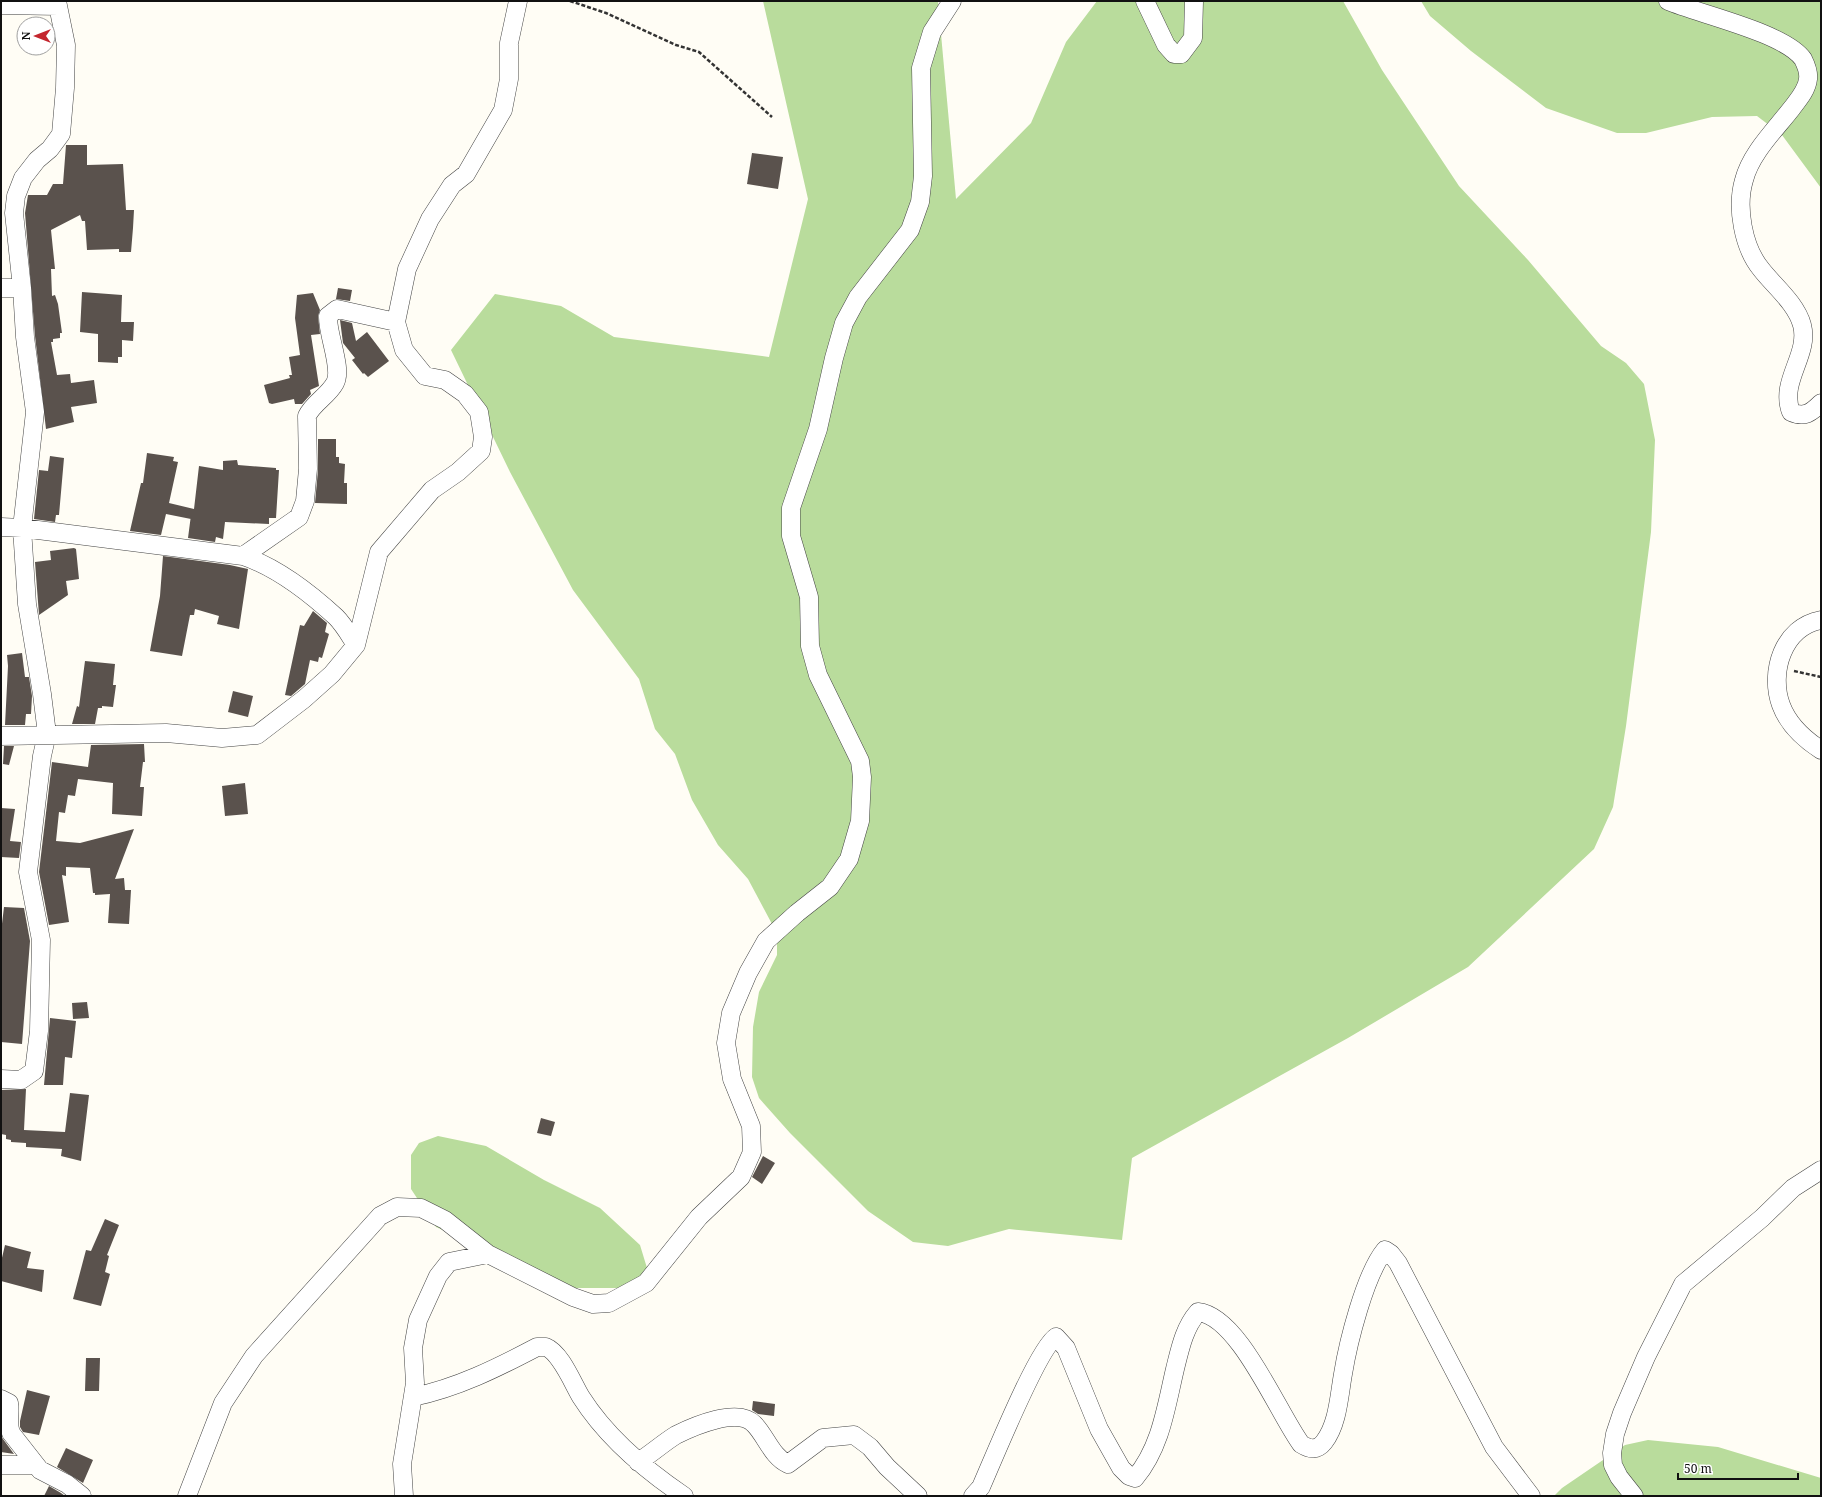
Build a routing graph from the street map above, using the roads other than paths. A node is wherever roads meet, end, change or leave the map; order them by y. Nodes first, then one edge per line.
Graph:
1 (518, 1) edge
2 (952, 1) edge
3 (1145, 1) edge
4 (1194, 1) edge
5 (1668, 1) edge
6 (58, 3) edge
7 (1, 5) edge
8 (1, 288) edge
9 (22, 288) junction
10 (396, 322) junction
11 (1821, 403) edge
12 (1, 527) edge
13 (22, 528) junction
14 (243, 556) junction
15 (1821, 620) edge
16 (356, 645) junction
17 (47, 734) junction
18 (1, 736) edge
19 (1821, 750) edge
20 (1, 1079) edge
21 (1821, 1170) edge
22 (488, 1254) junction
23 (413, 1397) junction
24 (1, 1399) edge
25 (638, 1462) junction
26 (1, 1465) edge
27 (36, 1465) junction
28 (82, 1496) edge
29 (187, 1496) edge
30 (404, 1496) edge
31 (684, 1496) edge
32 (918, 1496) edge
33 (973, 1496) edge
34 (1531, 1496) edge
35 (1634, 1496) edge

1 - 10 street
2 - 22 street
3 - 4 street
5 - 11 street
6 - 7 street
6 - 9 street
8 - 9 street
9 - 13 street
10 - 14 street
10 - 16 street
12 - 13 street
13 - 14 street
13 - 17 street
14 - 16 street
15 - 19 street
16 - 17 street
17 - 18 street
17 - 20 street
21 - 35 street
22 - 23 street
22 - 29 street
23 - 25 street
23 - 30 street
24 - 27 street
25 - 31 street
25 - 32 street
26 - 27 street
27 - 28 street
33 - 34 street

